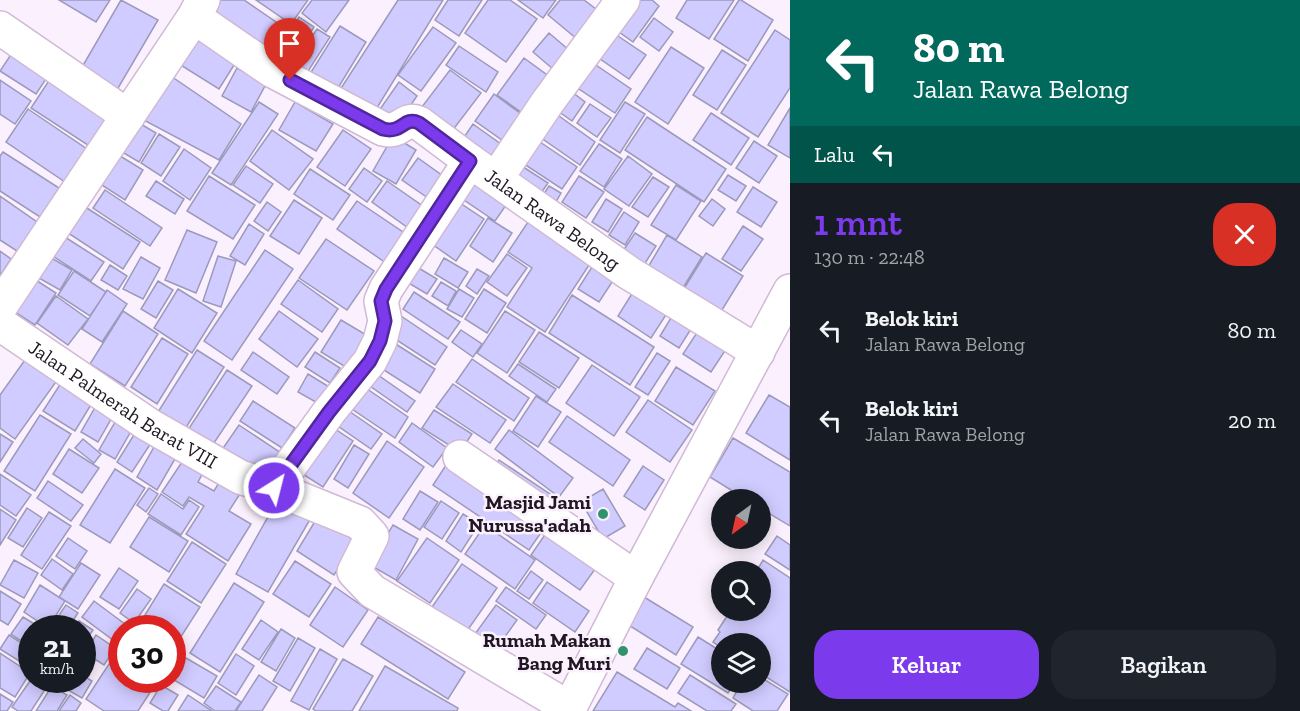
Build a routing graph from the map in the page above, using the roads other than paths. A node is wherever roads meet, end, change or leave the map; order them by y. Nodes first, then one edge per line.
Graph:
1 (623, 0) edge
2 (198, 8) edge
3 (0, 28) edge
4 (128, 116) junction
5 (483, 170) junction
6 (0, 307) edge
7 (786, 309) edge
8 (0, 324) edge
9 (758, 352) junction
10 (460, 457) dead end
11 (274, 488) junction
12 (636, 578) junction
13 (568, 709) edge

1 - 5 street
2 - 4 street
2 - 5 street, Jalan Rawa Belong
3 - 4 street
4 - 6 street
5 - 9 street, Jalan Rawa Belong
5 - 11 street
7 - 9 street
8 - 11 street, Jalan Palmerah Barat VIII
9 - 12 street
10 - 12 street
11 - 13 street, Jalan Palmerah Barat VIII
12 - 13 street

